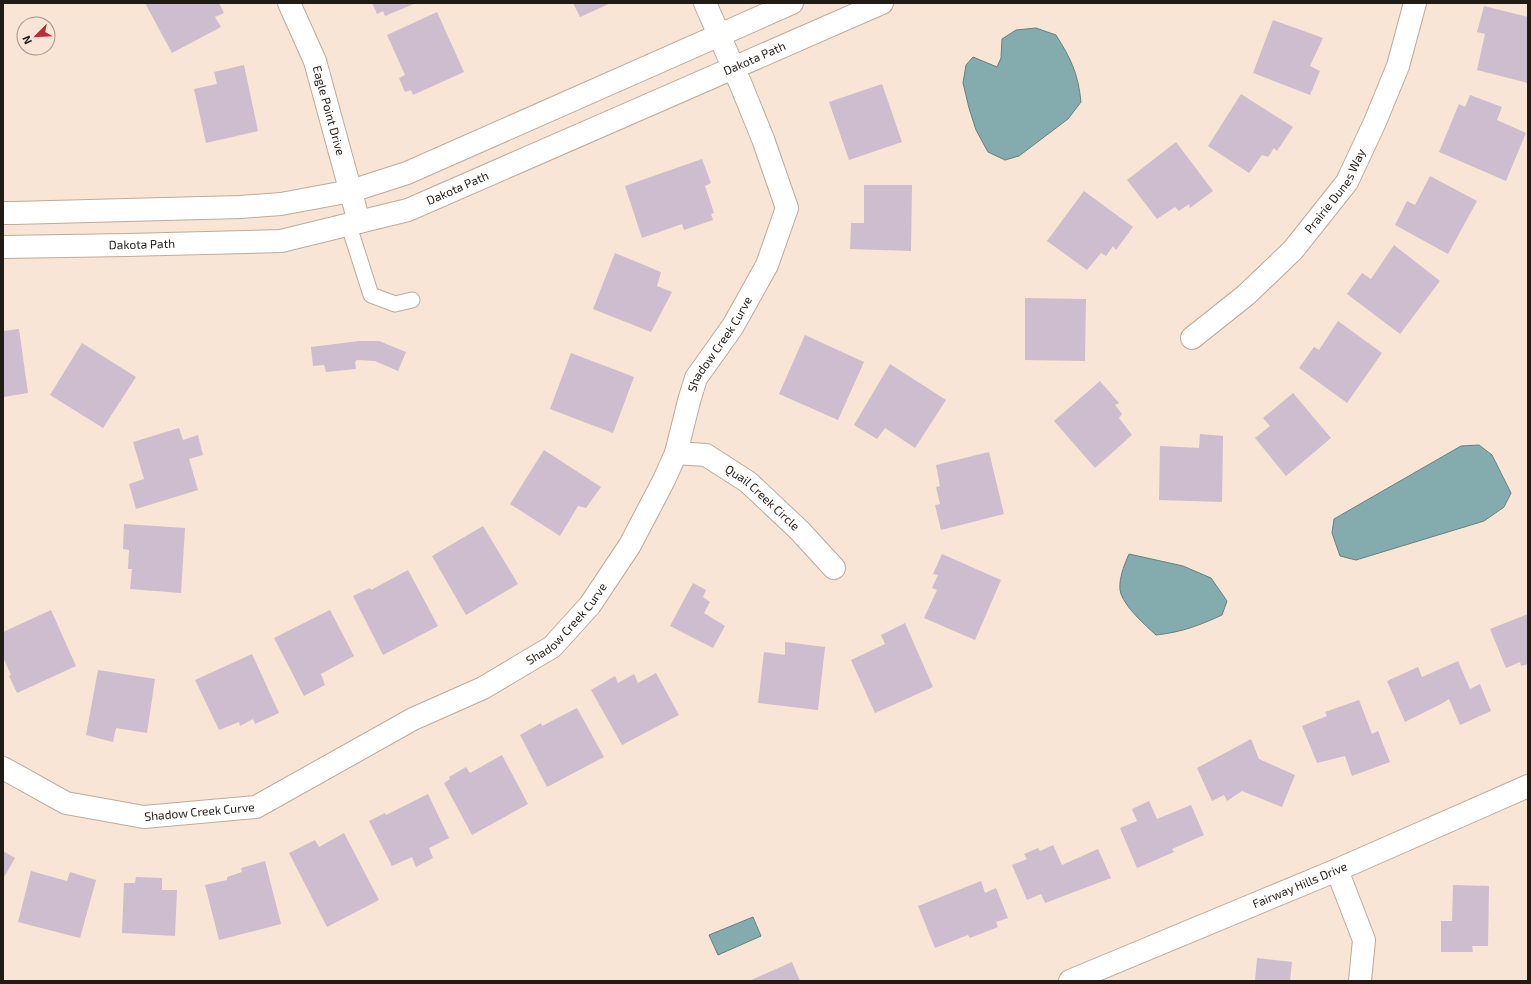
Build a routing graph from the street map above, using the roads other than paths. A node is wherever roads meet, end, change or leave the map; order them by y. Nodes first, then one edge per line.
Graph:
1 (289, 3) edge
2 (705, 3) edge
3 (792, 3) edge
4 (882, 3) edge
5 (1415, 3) edge
6 (719, 35) junction
7 (734, 68) junction
8 (351, 191) junction
9 (3, 212) edge
10 (354, 223) junction
11 (3, 247) edge
12 (412, 300) dead end
13 (1192, 338) dead end
14 (676, 453) junction
15 (834, 568) dead end
16 (3, 768) edge
17 (1528, 786) edge
18 (1337, 870) junction
19 (1070, 981) edge
20 (1360, 981) edge

1 - 8 street, Eagle Point Drive
2 - 6 street, Shadow Creek Curve
3 - 6 street
4 - 7 street, Dakota Path
5 - 13 street, Prairie Dunes Way
6 - 7 street, Shadow Creek Curve
6 - 8 street
7 - 10 street, Dakota Path
7 - 14 street, Shadow Creek Curve
8 - 9 street
8 - 10 street, Eagle Point Drive
10 - 11 street, Dakota Path
10 - 12 lane
14 - 15 street, Quail Creek Circle
14 - 16 street, Shadow Creek Curve
17 - 18 street, Fairway Hills Drive
18 - 19 street, Fairway Hills Drive
18 - 20 street

